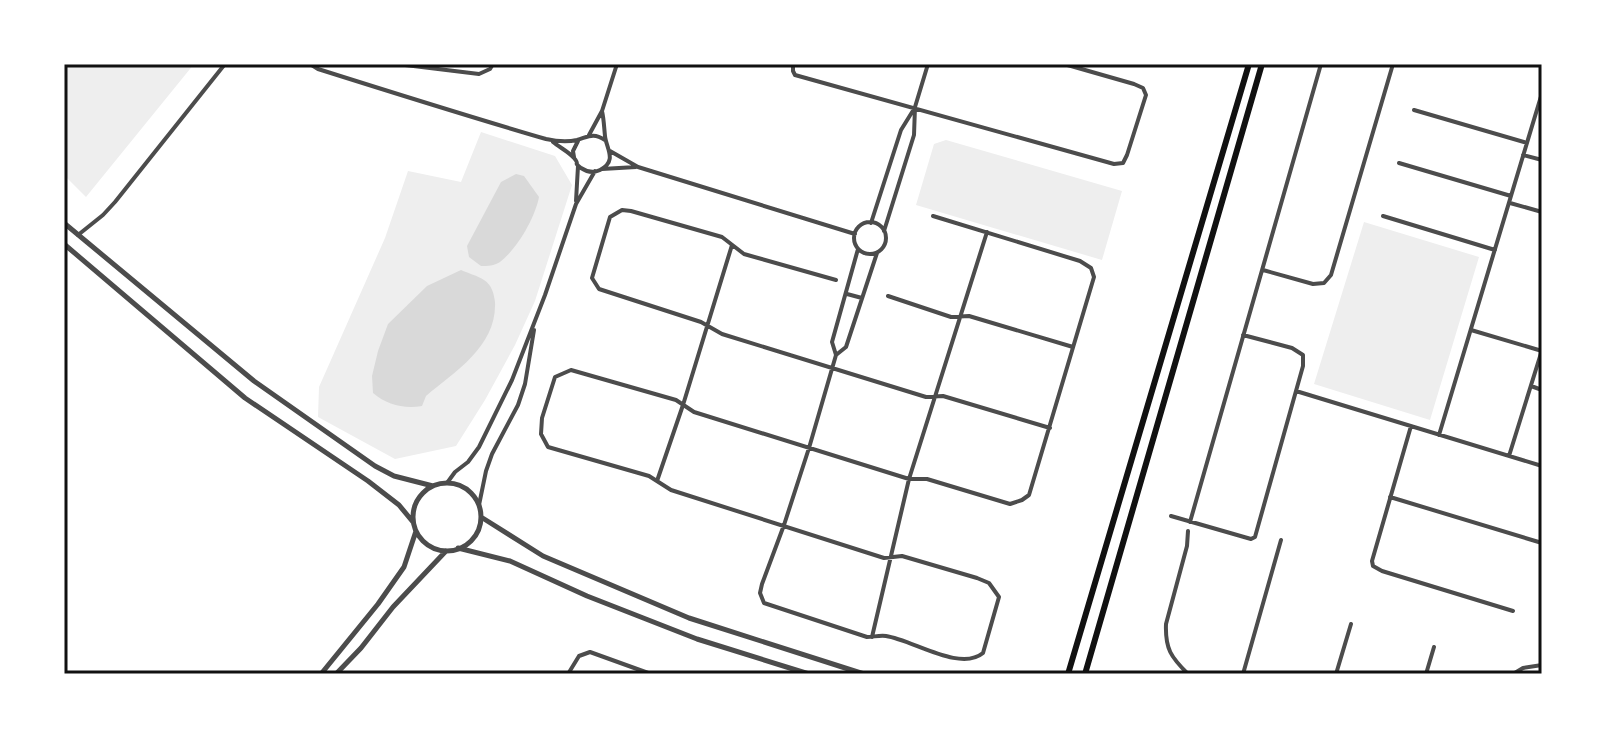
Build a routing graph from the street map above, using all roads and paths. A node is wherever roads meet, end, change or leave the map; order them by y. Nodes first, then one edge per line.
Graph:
1 (225, 64) edge
2 (310, 64) edge
3 (397, 64) edge
4 (493, 64) edge
5 (617, 64) edge
6 (793, 64) edge
7 (928, 64) edge
8 (1064, 64) edge
9 (1249, 64) edge
10 (1262, 64) edge
11 (1321, 64) edge
12 (1393, 64) edge
13 (1542, 93) edge
14 (1540, 106) edge
15 (915, 107) junction
16 (1414, 110) dead end
17 (602, 111) junction
18 (589, 135) junction
19 (579, 140) junction
20 (605, 140) junction
21 (552, 141) junction
22 (1527, 143) junction
23 (610, 151) junction
24 (1523, 155) junction
25 (574, 157) junction
26 (1542, 160) edge
27 (1399, 163) dead end
28 (578, 165) junction
29 (638, 167) junction
30 (602, 169) junction
31 (595, 171) junction
32 (1511, 196) junction
33 (1509, 202) junction
34 (576, 204) junction
35 (1542, 212) edge
36 (933, 216) dead end
37 (1383, 216) dead end
38 (64, 223) edge
39 (871, 223) junction
40 (884, 231) junction
41 (987, 232) junction
42 (855, 234) junction
43 (78, 235) junction
44 (64, 244) edge
45 (732, 245) junction
46 (858, 249) junction
47 (1495, 250) junction
48 (877, 253) junction
49 (1262, 270) junction
50 (836, 280) dead end
51 (847, 294) junction
52 (888, 296) dead end
53 (862, 298) junction
54 (960, 316) junction
55 (536, 319) junction
56 (707, 326) junction
57 (1471, 330) junction
58 (1243, 335) junction
59 (1073, 347) junction
60 (1542, 350) edge
61 (836, 355) junction
62 (831, 368) junction
63 (1531, 386) junction
64 (1542, 390) edge
65 (1296, 391) junction
66 (936, 396) junction
67 (683, 405) junction
68 (1411, 426) junction
69 (1050, 428) junction
70 (1439, 435) junction
71 (809, 448) junction
72 (1509, 456) junction
73 (1542, 466) edge
74 (909, 479) junction
75 (657, 481) junction
76 (447, 483) junction
77 (433, 486) junction
78 (1390, 497) junction
79 (479, 505) junction
80 (1171, 516) dead end
81 (481, 517) junction
82 (413, 522) junction
83 (1190, 522) junction
84 (784, 525) junction
85 (416, 531) junction
86 (1188, 531) dead end
87 (1281, 540) dead end
88 (1542, 543) edge
89 (458, 548) junction
90 (447, 550) junction
91 (890, 557) junction
92 (1513, 611) dead end
93 (1351, 624) dead end
94 (872, 637) junction
95 (1434, 647) dead end
96 (1542, 665) edge
97 (321, 674) edge
98 (336, 674) edge
99 (568, 674) edge
100 (651, 674) edge
101 (809, 674) edge
102 (864, 674) edge
103 (1068, 674) edge
104 (1085, 674) edge
105 (1188, 674) edge
106 (1243, 674) edge
107 (1336, 674) edge
108 (1426, 674) edge
109 (1513, 674) edge

1 - 43 street
2 - 21 street
3 - 4 street
5 - 17 street
6 - 15 street
7 - 15 street
8 - 15 street
9 - 103 main road
10 - 104 main road
11 - 49 street
12 - 49 street
13 - 14 street
14 - 22 street
15 - 39 street
15 - 40 street
16 - 22 street
17 - 18 street
17 - 20 street
18 - 19 street
18 - 20 street
19 - 21 street
19 - 25 street
20 - 23 street
21 - 25 street
22 - 24 street
23 - 29 street
23 - 30 street
24 - 26 street
24 - 32 street
25 - 28 street
27 - 32 street
28 - 31 street
28 - 34 street
29 - 30 street
29 - 42 street
30 - 31 street
31 - 34 street
32 - 33 street
33 - 35 street
33 - 47 street
34 - 55 street
36 - 41 street
37 - 47 street
38 - 43 street
39 - 40 street
39 - 42 street
40 - 48 street
41 - 54 street
41 - 59 street
42 - 46 street
43 - 77 street
44 - 82 street
45 - 50 street
45 - 56 street
45 - 56 street
46 - 48 street
46 - 51 street
47 - 57 street
48 - 53 street
49 - 58 street
51 - 53 street
51 - 61 street
52 - 54 street
53 - 61 street
54 - 59 street
54 - 66 street
55 - 76 street
55 - 79 street
56 - 62 street
56 - 67 street
57 - 60 street
57 - 70 street
58 - 65 street
58 - 83 street
59 - 69 street
60 - 63 street
61 - 62 street
62 - 66 street
62 - 71 street
63 - 64 street
63 - 72 street
65 - 68 street
65 - 83 street
66 - 69 street
66 - 74 street
67 - 71 street
67 - 75 street
67 - 75 street
68 - 70 street
68 - 78 street
69 - 74 street
70 - 72 street
71 - 74 street
71 - 84 street
72 - 73 street
74 - 91 street
75 - 84 street
76 - 77 street
76 - 79 street
77 - 82 street
78 - 88 street
78 - 92 street
79 - 81 street
80 - 83 street
81 - 89 street
81 - 102 street
82 - 85 street
84 - 91 street
84 - 94 street
85 - 90 street
85 - 97 street
86 - 105 street
87 - 106 street
89 - 90 street
89 - 101 street
90 - 98 street
91 - 94 street
91 - 94 street
93 - 107 street
95 - 108 street
96 - 109 street
99 - 100 street

